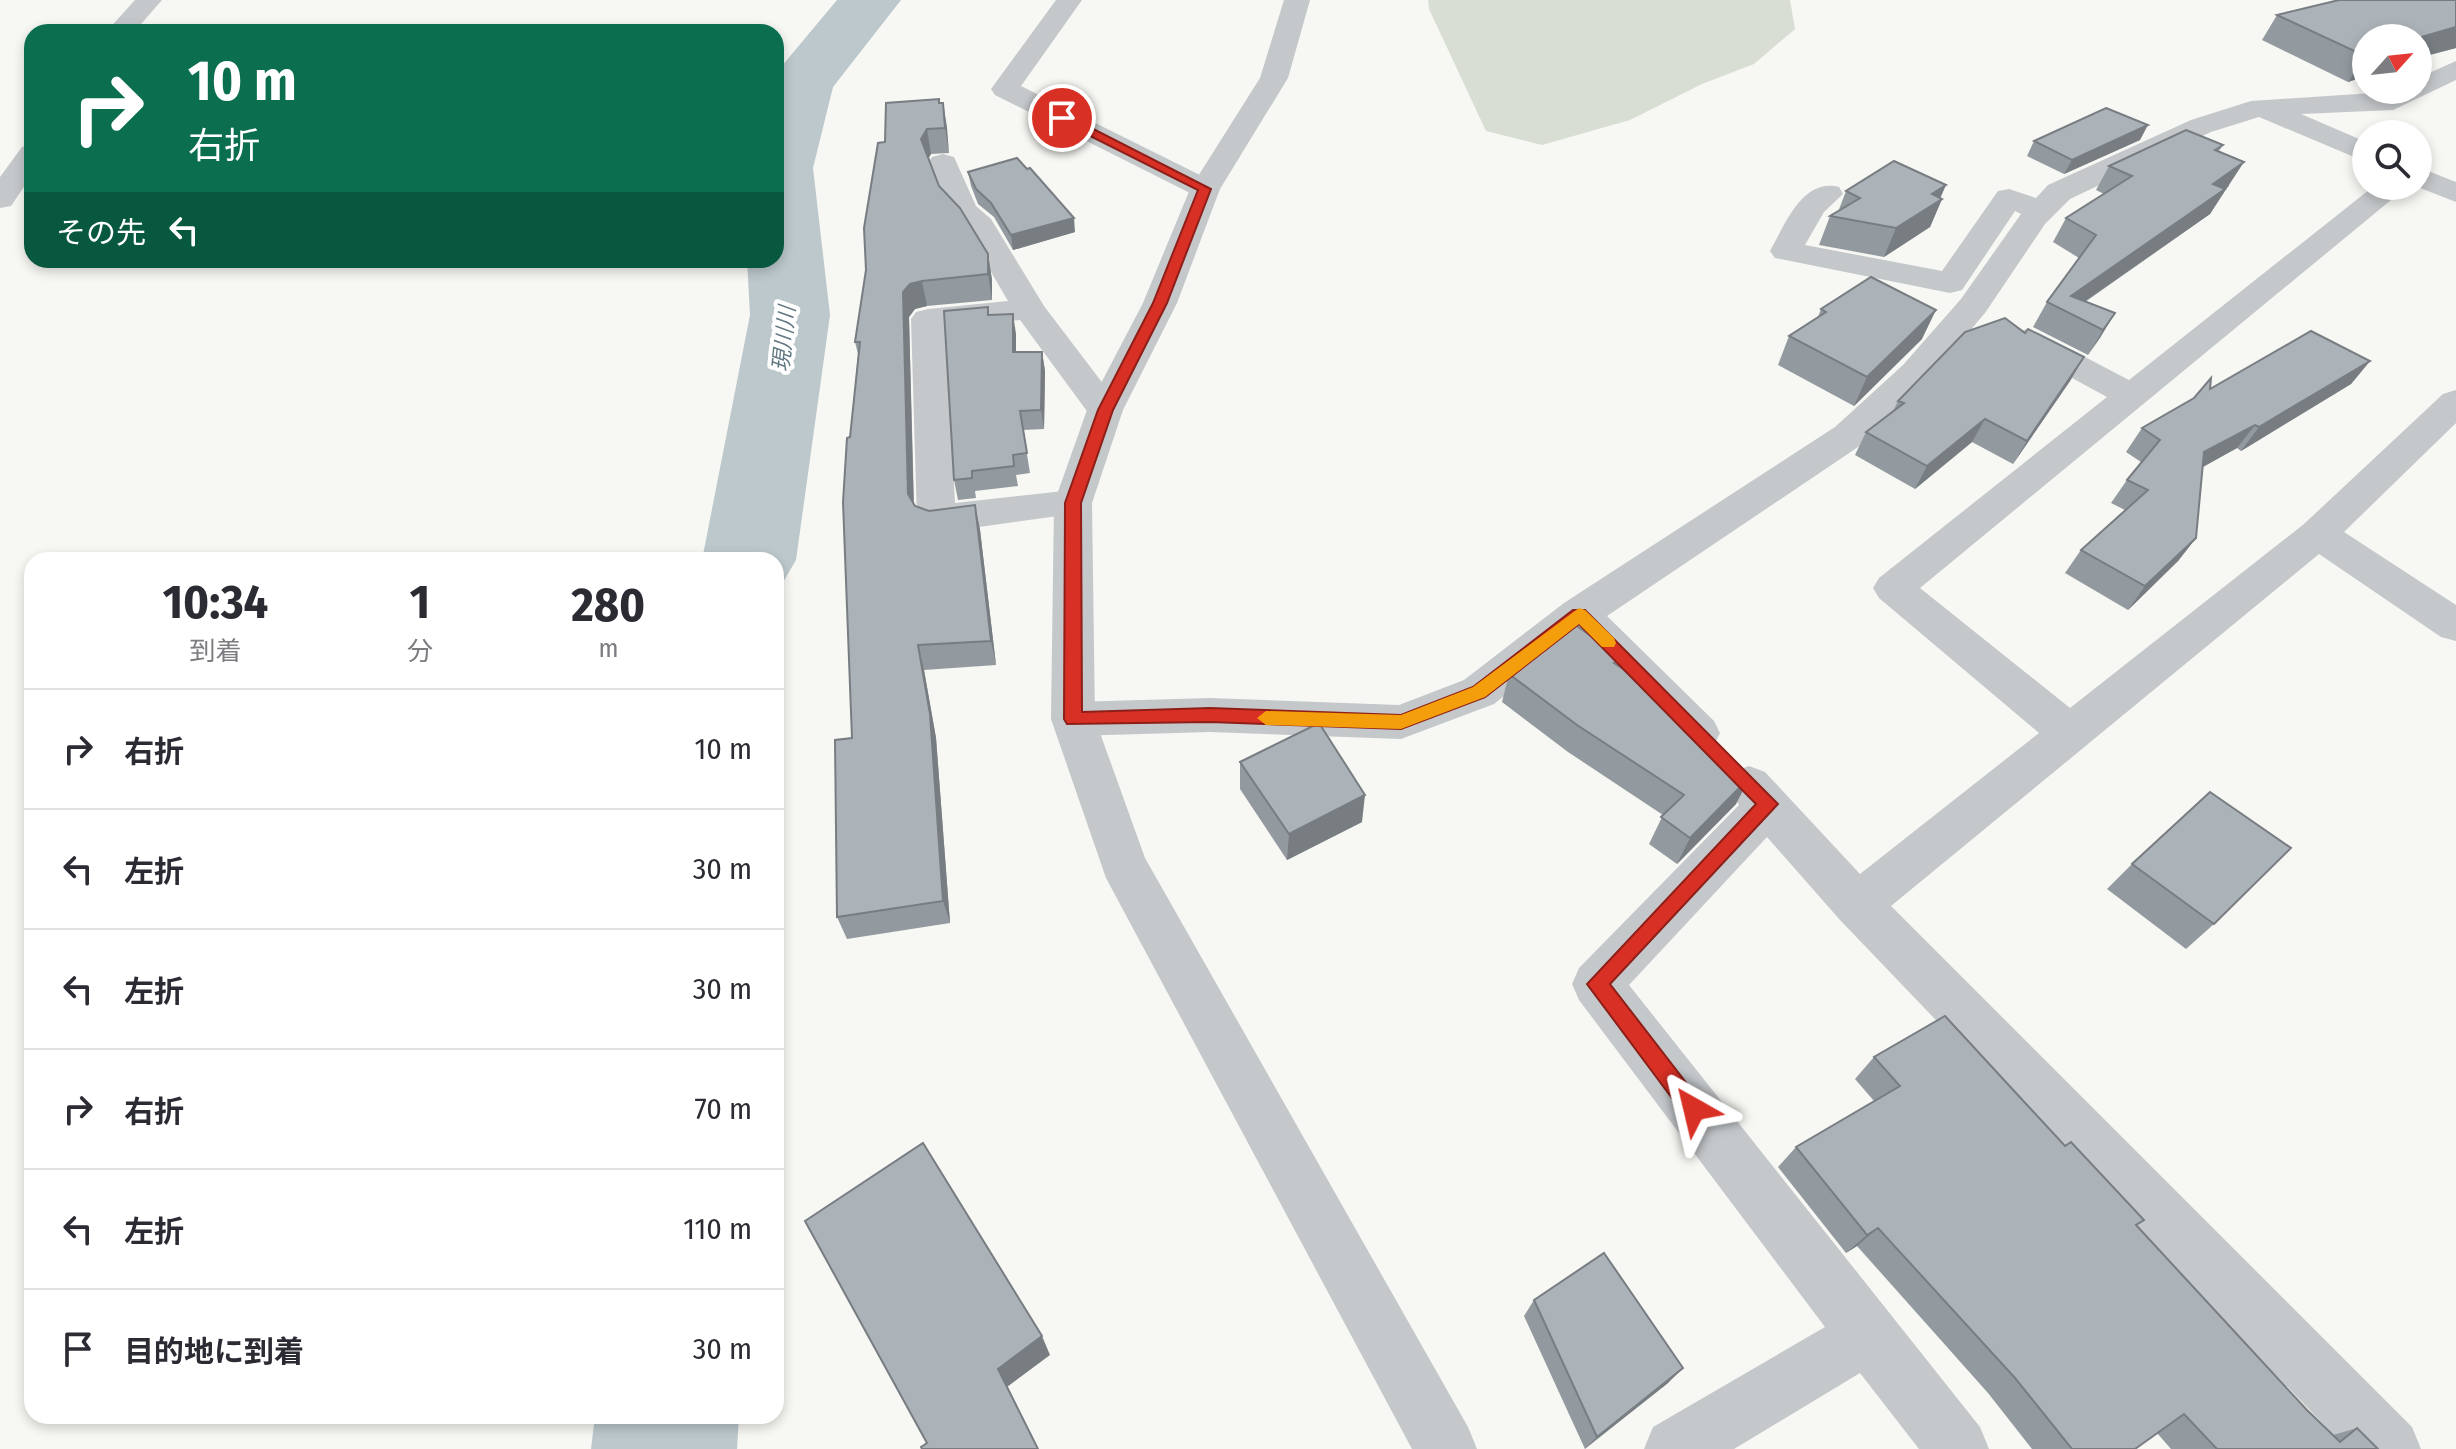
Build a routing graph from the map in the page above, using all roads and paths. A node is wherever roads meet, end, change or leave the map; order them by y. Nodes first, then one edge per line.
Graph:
1 (149, 0) edge
2 (1069, 0) edge
3 (1297, 0) edge
4 (126, 24) edge
5 (2456, 69) edge
6 (2432, 81) edge
7 (2352, 103) edge
8 (2261, 107) junction
9 (2352, 147) edge
10 (943, 163) dead end
11 (24, 164) edge
12 (2432, 182) edge
13 (1205, 189) junction
14 (2456, 193) edge
15 (1828, 194) dead end
16 (0, 199) edge
17 (2376, 200) edge
18 (2042, 211) junction
19 (1029, 309) junction
20 (1966, 313) junction
21 (2132, 396) junction
22 (2456, 402) edge
23 (1105, 410) junction
24 (1073, 503) junction
25 (2318, 534) junction
26 (1579, 614) junction
27 (2456, 626) edge
28 (1073, 719) junction
29 (2070, 733) junction
30 (1769, 804) junction
31 (1857, 905) junction
32 (1868, 1335) junction
33 (1446, 1449) edge
34 (1675, 1449) edge
35 (1958, 1449) edge
36 (2390, 1449) edge

1 - 4 street
2 - 13 street
3 - 13 street
5 - 6 street
7 - 8 street
8 - 9 street
8 - 18 street
10 - 19 street
11 - 16 street
12 - 14 street
13 - 23 street
15 - 18 street
17 - 21 street
18 - 20 street
19 - 23 street
19 - 24 street
20 - 21 street
20 - 26 street
21 - 29 street
22 - 25 street
23 - 24 street
24 - 28 street
25 - 27 street
25 - 29 street
26 - 28 street
26 - 30 street
28 - 33 street
29 - 31 street
30 - 31 street
30 - 32 street
31 - 36 street
32 - 34 street
32 - 35 street

